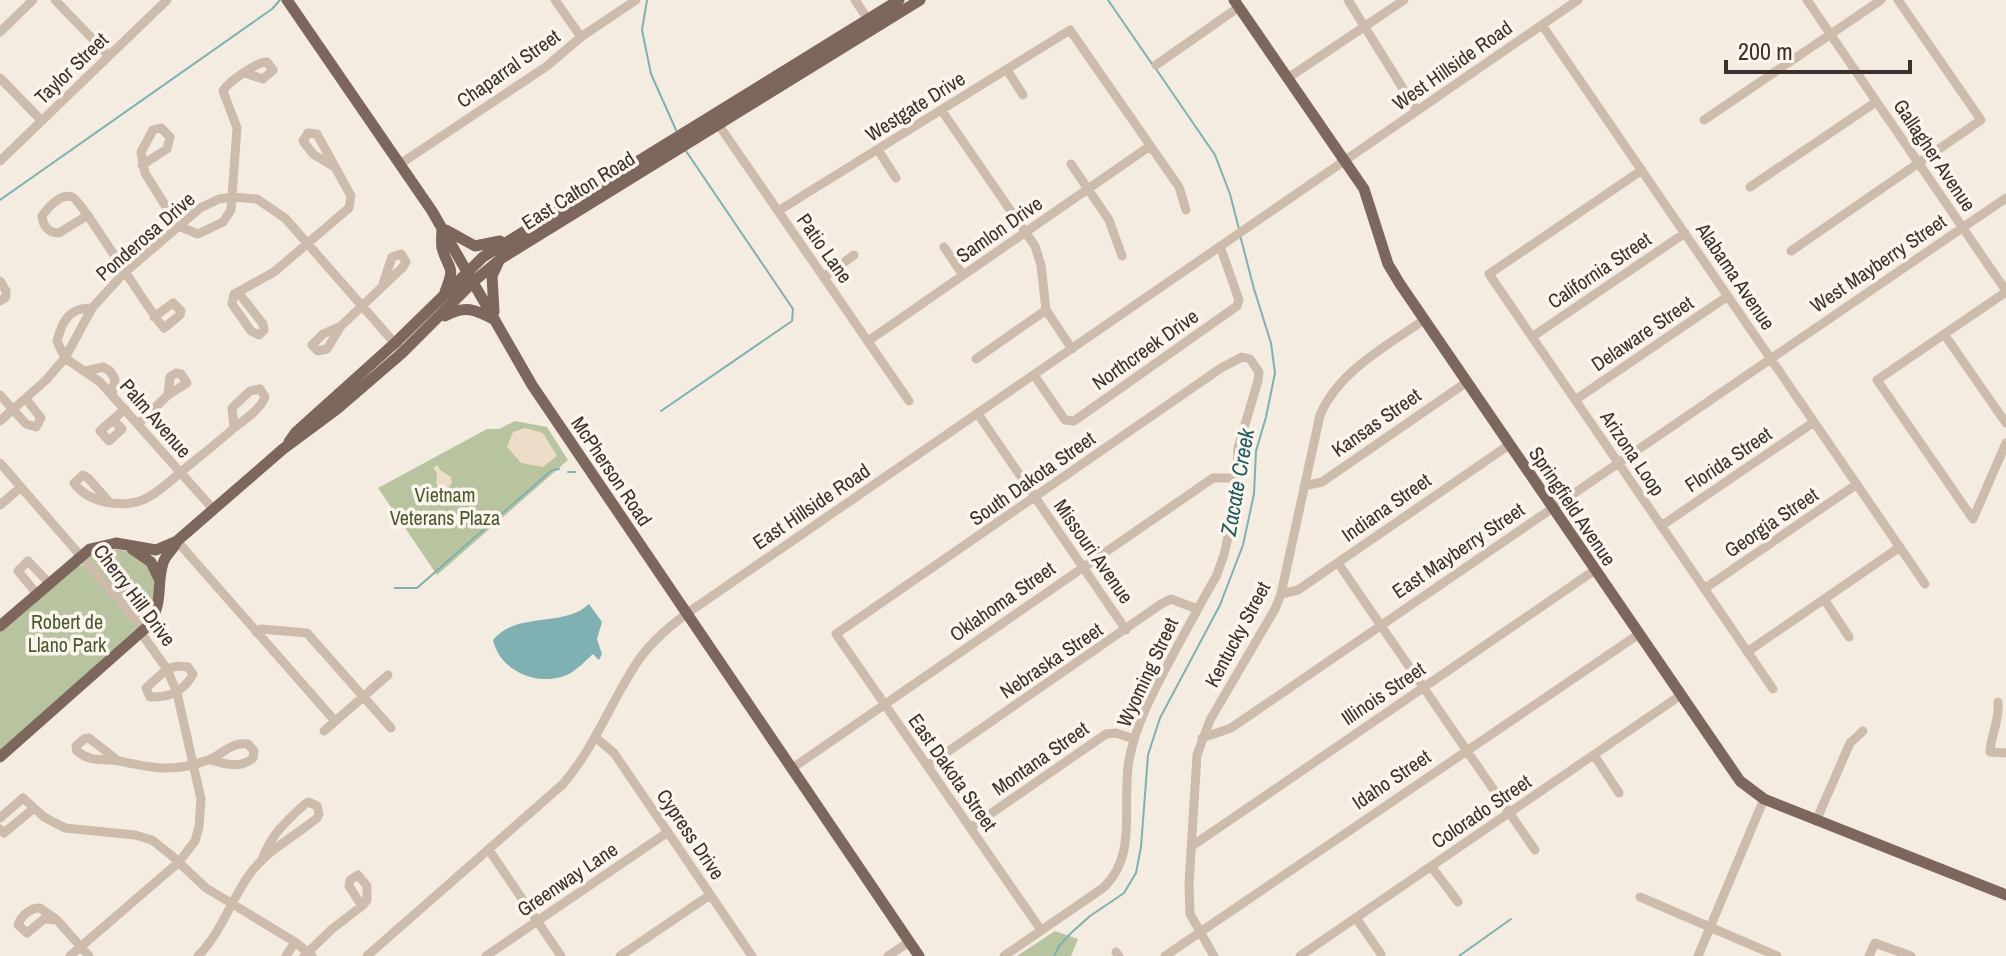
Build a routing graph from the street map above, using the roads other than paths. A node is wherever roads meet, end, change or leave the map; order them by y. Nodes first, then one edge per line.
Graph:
1 (33, 0) edge
2 (55, 0) edge
3 (167, 0) edge
4 (555, 0) edge
5 (636, 0) edge
6 (855, 0) edge
7 (899, 0) edge
8 (920, 0) edge
9 (1348, 0) edge
10 (1404, 0) edge
11 (1807, 0) edge
12 (1881, 0) edge
13 (1898, 0) edge
14 (1576, 1) edge
15 (1237, 3) edge
16 (290, 4) edge
17 (871, 24) junction
18 (1542, 25) junction
19 (1364, 27) junction
20 (0, 32) edge
21 (1831, 35) junction
22 (581, 37) junction
23 (109, 56) junction
24 (1156, 65) dead end
25 (1007, 70) junction
26 (245, 73) dead end
27 (0, 78) edge
28 (1288, 78) junction
29 (1023, 95) dead end
30 (1876, 102) junction
31 (942, 111) junction
32 (1417, 111) junction
33 (715, 120) junction
34 (1704, 120) dead end
35 (42, 121) junction
36 (1150, 146) junction
37 (878, 150) junction
38 (1345, 160) junction
39 (0, 161) edge
40 (400, 164) junction
41 (1071, 164) dead end
42 (1919, 164) junction
43 (142, 165) dead end
44 (336, 168) dead end
45 (1642, 170) junction
46 (896, 178) dead end
47 (1750, 187) dead end
48 (1088, 189) junction
49 (233, 197) junction
50 (2006, 198) edge
51 (584, 200) junction
52 (561, 208) junction
53 (1186, 210) dead end
54 (778, 211) junction
55 (88, 215) junction
56 (560, 222) junction
57 (178, 226) junction
58 (442, 228) junction
59 (1963, 228) junction
60 (1026, 232) junction
61 (1685, 233) junction
62 (514, 237) junction
63 (307, 242) junction
64 (1220, 246) junction
65 (944, 247) dead end
66 (1791, 251) dead end
67 (854, 255) dead end
68 (1122, 256) dead end
69 (502, 258) junction
70 (124, 273) junction
71 (963, 275) junction
72 (471, 276) junction
73 (824, 277) junction
74 (0, 281) edge
75 (383, 284) dead end
76 (2006, 291) edge
77 (238, 292) dead end
78 (1728, 296) junction
79 (443, 297) junction
80 (0, 301) edge
81 (361, 305) junction
82 (92, 308) junction
83 (1046, 310) junction
84 (154, 317) dead end
85 (1424, 320) junction
86 (495, 321) junction
87 (434, 322) junction
88 (341, 326) dead end
89 (1944, 334) junction
90 (1532, 337) junction
91 (868, 341) junction
92 (398, 348) junction
93 (1072, 349) junction
94 (65, 358) junction
95 (976, 359) dead end
96 (1250, 359) joint
97 (1771, 359) junction
98 (86, 371) junction
99 (1034, 375) junction
100 (1467, 382) junction
101 (112, 394) junction
102 (0, 395) edge
103 (168, 395) dead end
104 (26, 399) junction
105 (1575, 400) junction
106 (909, 401) dead end
107 (125, 409) junction
108 (13, 410) junction
109 (978, 414) junction
110 (113, 420) dead end
111 (0, 421) edge
112 (1814, 422) junction
113 (2006, 423) edge
114 (138, 424) junction
115 (234, 428) dead end
116 (2006, 443) edge
117 (1509, 445) junction
118 (0, 463) edge
119 (1618, 463) junction
120 (180, 473) junction
121 (1237, 478) junction
122 (1857, 484) junction
123 (1304, 486) junction
124 (21, 487) junction
125 (1035, 498) junction
126 (110, 503) dead end
127 (0, 505) edge
128 (1553, 508) junction
129 (213, 509) junction
130 (1661, 526) junction
131 (177, 541) junction
132 (1900, 547) junction
133 (81, 554) junction
134 (154, 556) junction
135 (164, 560) junction
136 (1338, 563) junction
137 (1083, 567) junction
138 (1595, 570) junction
139 (49, 583) junction
140 (1925, 584) dead end
141 (161, 587) junction
142 (1704, 589) junction
143 (37, 594) junction
144 (1281, 594) junction
145 (1824, 599) junction
146 (1197, 609) junction
147 (686, 614) junction
148 (1380, 625) junction
149 (0, 626) edge
150 (1126, 630) junction
151 (256, 632) junction
152 (141, 633) junction
153 (836, 634) joint
154 (1639, 634) junction
155 (1849, 637) dead end
156 (1747, 652) junction
157 (167, 669) junction
158 (388, 675) dead end
159 (1423, 687) junction
160 (1773, 689) dead end
161 (177, 693) junction
162 (1681, 695) junction
163 (363, 697) junction
164 (1998, 702) dead end
165 (884, 704) junction
166 (335, 721) junction
167 (391, 728) dead end
168 (324, 731) dead end
169 (1863, 731) dead end
170 (595, 737) junction
171 (1202, 738) junction
172 (1134, 739) junction
173 (1466, 750) junction
174 (2006, 753) edge
175 (1594, 755) junction
176 (0, 757) edge
177 (117, 760) dead end
178 (211, 760) dead end
179 (194, 764) junction
180 (927, 766) junction
181 (791, 769) junction
182 (1619, 793) dead end
183 (1764, 799) junction
184 (33, 809) junction
185 (1509, 813) junction
186 (0, 818) edge
187 (1816, 821) junction
188 (970, 828) junction
189 (0, 829) edge
190 (668, 832) junction
191 (1192, 846) junction
192 (489, 850) junction
193 (1535, 850) dead end
194 (262, 860) junction
195 (179, 862) junction
196 (1431, 866) junction
197 (710, 895) junction
198 (2006, 895) edge
199 (1640, 897) dead end
200 (1458, 902) dead end
201 (232, 905) junction
202 (362, 906) dead end
203 (1356, 918) junction
204 (57, 920) dead end
205 (537, 921) junction
206 (1710, 928) junction
207 (1041, 930) junction
208 (1198, 933) junction
209 (295, 942) junction
210 (909, 942) junction
211 (81, 946) junction
212 (1381, 954) edge
213 (308, 955) edge
214 (370, 955) edge
215 (70, 956) edge
216 (89, 956) edge
217 (198, 956) edge
218 (286, 956) edge
219 (486, 956) edge
220 (561, 956) edge
221 (620, 956) edge
222 (752, 956) edge
223 (888, 956) edge
224 (919, 956) edge
225 (1004, 956) edge
226 (1165, 956) edge
227 (1214, 956) edge
228 (1300, 956) edge
229 (1698, 956) edge
230 (1777, 956) edge
231 (1869, 956) edge
232 (1911, 956) edge

1 - 20 street
2 - 23 street
3 - 23 street, Taylor Street
4 - 22 street
5 - 22 street, Chaparral Street
6 - 17 street
7 - 17 main road, East Calton Road
8 - 17 main road, East Calton Road
9 - 19 street
10 - 19 street
11 - 21 street, Gallagher Avenue
12 - 21 street
13 - 42 street
14 - 18 street, West Hillside Road
15 - 24 street
15 - 28 main road, Springfield Avenue
16 - 40 main road, McPherson Road
17 - 33 main road, East Calton Road
18 - 32 street, West Hillside Road
18 - 45 street, Alabama Avenue
19 - 28 street
19 - 32 street
21 - 30 street, Gallagher Avenue
21 - 34 street
22 - 40 street, Chaparral Street
23 - 35 street, Taylor Street
25 - 29 street
25 - 31 street, Westgate Drive
25 - 36 street, Westgate Drive
26 - 49 street
27 - 35 street
28 - 38 main road, Springfield Avenue
30 - 42 street, Gallagher Avenue
30 - 47 street
31 - 37 street, Westgate Drive
31 - 60 street
32 - 38 street, West Hillside Road
33 - 51 main road, East Calton Road
33 - 54 street, Patio Lane
35 - 39 street, Taylor Street
36 - 48 street, Samlon Drive
36 - 53 street
37 - 46 street
37 - 54 street, Westgate Drive
38 - 64 street, East Hillside Road
38 - 85 main road, Springfield Avenue
40 - 58 main road, McPherson Road
41 - 48 street
42 - 59 street, Gallagher Avenue
42 - 66 street
43 - 57 street
44 - 63 street
45 - 61 street, Alabama Avenue
45 - 90 street, Arizona Loop
48 - 60 street, Samlon Drive
48 - 68 street
49 - 57 street, Ponderosa Drive
49 - 57 street
49 - 63 street
50 - 59 street, West Mayberry Street
51 - 52 main road, East Calton Road
51 - 56 main road, East Calton Road
52 - 56 main road
52 - 62 main road, East Calton Road
54 - 73 street, Patio Lane
55 - 55 street
55 - 70 street
56 - 69 main road, East Calton Road
57 - 70 street, Ponderosa Drive
58 - 62 main road
58 - 72 main road, McPherson Road
58 - 79 main road
59 - 76 street, Gallagher Avenue
59 - 97 street, West Mayberry Street
60 - 71 street, Samlon Drive
60 - 83 street
61 - 78 street, Alabama Avenue
61 - 90 street, California Street
62 - 72 main road, East Calton Road
63 - 77 street
63 - 81 street
64 - 93 street, East Hillside Road
64 - 99 street, Northcreek Drive
65 - 71 street
67 - 73 street
69 - 72 main road, East Calton Road
69 - 86 main road
70 - 82 street, Ponderosa Drive
70 - 84 street
71 - 91 street, Samlon Drive
72 - 79 main road, East Calton Road
72 - 86 main road, McPherson Road
72 - 87 main road, East Calton Road
73 - 91 street, Patio Lane
74 - 80 street
75 - 81 street
76 - 89 street
78 - 97 street, Alabama Avenue
78 - 105 street, Delaware Street
79 - 92 main road, East Calton Road
81 - 88 street
81 - 92 street
82 - 94 street, Ponderosa Drive
82 - 94 street
83 - 93 street
83 - 95 street
85 - 100 main road, Springfield Avenue
85 - 123 street, Kentucky Street
86 - 87 main road
86 - 147 main road, McPherson Road
87 - 92 main road, East Calton Road
89 - 113 street
89 - 116 street
90 - 105 street, Arizona Loop
91 - 106 street, Patio Lane
92 - 129 main road, East Calton Road
93 - 99 street, East Hillside Road
94 - 98 street, Palm Avenue
94 - 104 street, Ponderosa Drive
96 - 121 street, Wyoming Street
96 - 125 street, South Dakota Street
97 - 112 street, Alabama Avenue
97 - 119 street, East Mayberry Street
98 - 101 street, Palm Avenue
98 - 101 street
99 - 109 street, East Hillside Road
100 - 117 main road, Springfield Avenue
100 - 123 street, Kansas Street
101 - 107 street, Palm Avenue
102 - 108 street
103 - 114 street
104 - 108 street, Ponderosa Drive
104 - 108 street
105 - 119 street, Arizona Loop
107 - 110 street
107 - 114 street, Palm Avenue
108 - 111 street, Ponderosa Drive
109 - 125 street, Missouri Avenue
109 - 147 street, East Hillside Road
112 - 122 street, Alabama Avenue
112 - 130 street, Florida Street
114 - 120 street, Palm Avenue
115 - 120 street
117 - 128 main road, Springfield Avenue
117 - 136 street, Indiana Street
118 - 124 street, Cherry Hill Drive
119 - 128 street, East Mayberry Street
119 - 130 street, Arizona Loop
120 - 126 street
120 - 129 street, Palm Avenue
121 - 137 street, Oklahoma Street
121 - 146 street, Wyoming Street
122 - 132 street, Alabama Avenue
122 - 142 street, Georgia Street
123 - 144 street, Kentucky Street
124 - 127 street
124 - 133 street, Cherry Hill Drive
125 - 137 street, Missouri Avenue
125 - 153 street, South Dakota Street
128 - 138 main road, Springfield Avenue
128 - 148 street, East Mayberry Street
129 - 131 main road, East Calton Road
130 - 142 street, Arizona Loop
131 - 134 main road, East Calton Road
131 - 135 main road, East Calton Road
131 - 151 street
132 - 140 street, Alabama Avenue
132 - 145 street
133 - 134 main road
133 - 139 main road
133 - 152 street, Cherry Hill Drive
134 - 135 main road
134 - 141 main road
135 - 141 main road
136 - 144 street, Indiana Street
136 - 148 street
137 - 150 street, Missouri Avenue
137 - 165 street, Oklahoma Street
138 - 154 main road, Springfield Avenue
138 - 159 street, Illinois Street
139 - 143 main road
139 - 143 street
141 - 152 main road
142 - 156 street, Arizona Loop
143 - 149 main road
144 - 171 street, Kentucky Street
145 - 155 street
145 - 156 street
146 - 150 street, Nebraska Street
146 - 172 street, Wyoming Street
147 - 170 street, East Hillside Road
147 - 181 main road, McPherson Road
148 - 159 street
148 - 171 street, East Mayberry Street
150 - 180 street, Nebraska Street
151 - 163 street
151 - 166 street
152 - 157 street, Cherry Hill Drive
152 - 176 main road
153 - 165 street, East Dakota Street
154 - 162 main road, Springfield Avenue
154 - 173 street, Idaho Street
156 - 160 street, Arizona Loop
157 - 161 street, Cherry Hill Drive
157 - 161 street
157 - 161 street
158 - 163 street
159 - 173 street
159 - 191 street, Illinois Street
161 - 179 street, Cherry Hill Drive
162 - 175 street, Colorado Street
162 - 183 main road, Springfield Avenue
163 - 166 street
163 - 167 street
164 - 174 street
165 - 180 street, East Dakota Street
165 - 181 street, Oklahoma Street
166 - 168 street
169 - 187 street
170 - 190 street, Cypress Drive
170 - 192 street, East Hillside Road
171 - 191 street, Kentucky Street
172 - 188 street, Montana Street
172 - 207 street, Wyoming Street
173 - 185 street
173 - 208 street, Idaho Street
175 - 182 street
175 - 185 street, Colorado Street
177 - 179 street
178 - 179 street
179 - 195 street, Cherry Hill Drive
180 - 188 street, East Dakota Street
181 - 210 main road, McPherson Road
183 - 187 main road, Springfield Avenue
183 - 206 street
184 - 186 street
184 - 189 street
184 - 195 street
185 - 193 street
185 - 196 street, Colorado Street
187 - 198 main road, Springfield Avenue
188 - 207 street, East Dakota Street
190 - 197 street, Cypress Drive
190 - 205 street, Greenway Lane
191 - 208 street, Kentucky Street
192 - 205 street
192 - 214 street, East Hillside Road
194 - 194 street
194 - 201 street
195 - 201 street
195 - 211 street
196 - 200 street
196 - 203 street, Colorado Street
197 - 221 street
197 - 222 street, Cypress Drive
199 - 206 street
201 - 209 street
201 - 217 street
202 - 213 street
203 - 212 street
203 - 228 street, Colorado Street
204 - 211 street
205 - 219 street, Greenway Lane
205 - 220 street
206 - 229 street
206 - 230 street
207 - 225 street, Wyoming Street
208 - 226 street, Idaho Street
208 - 227 street, Kentucky Street
209 - 213 street
209 - 218 street
210 - 223 street
210 - 224 main road, McPherson Road
211 - 215 street
211 - 216 street
231 - 232 street

